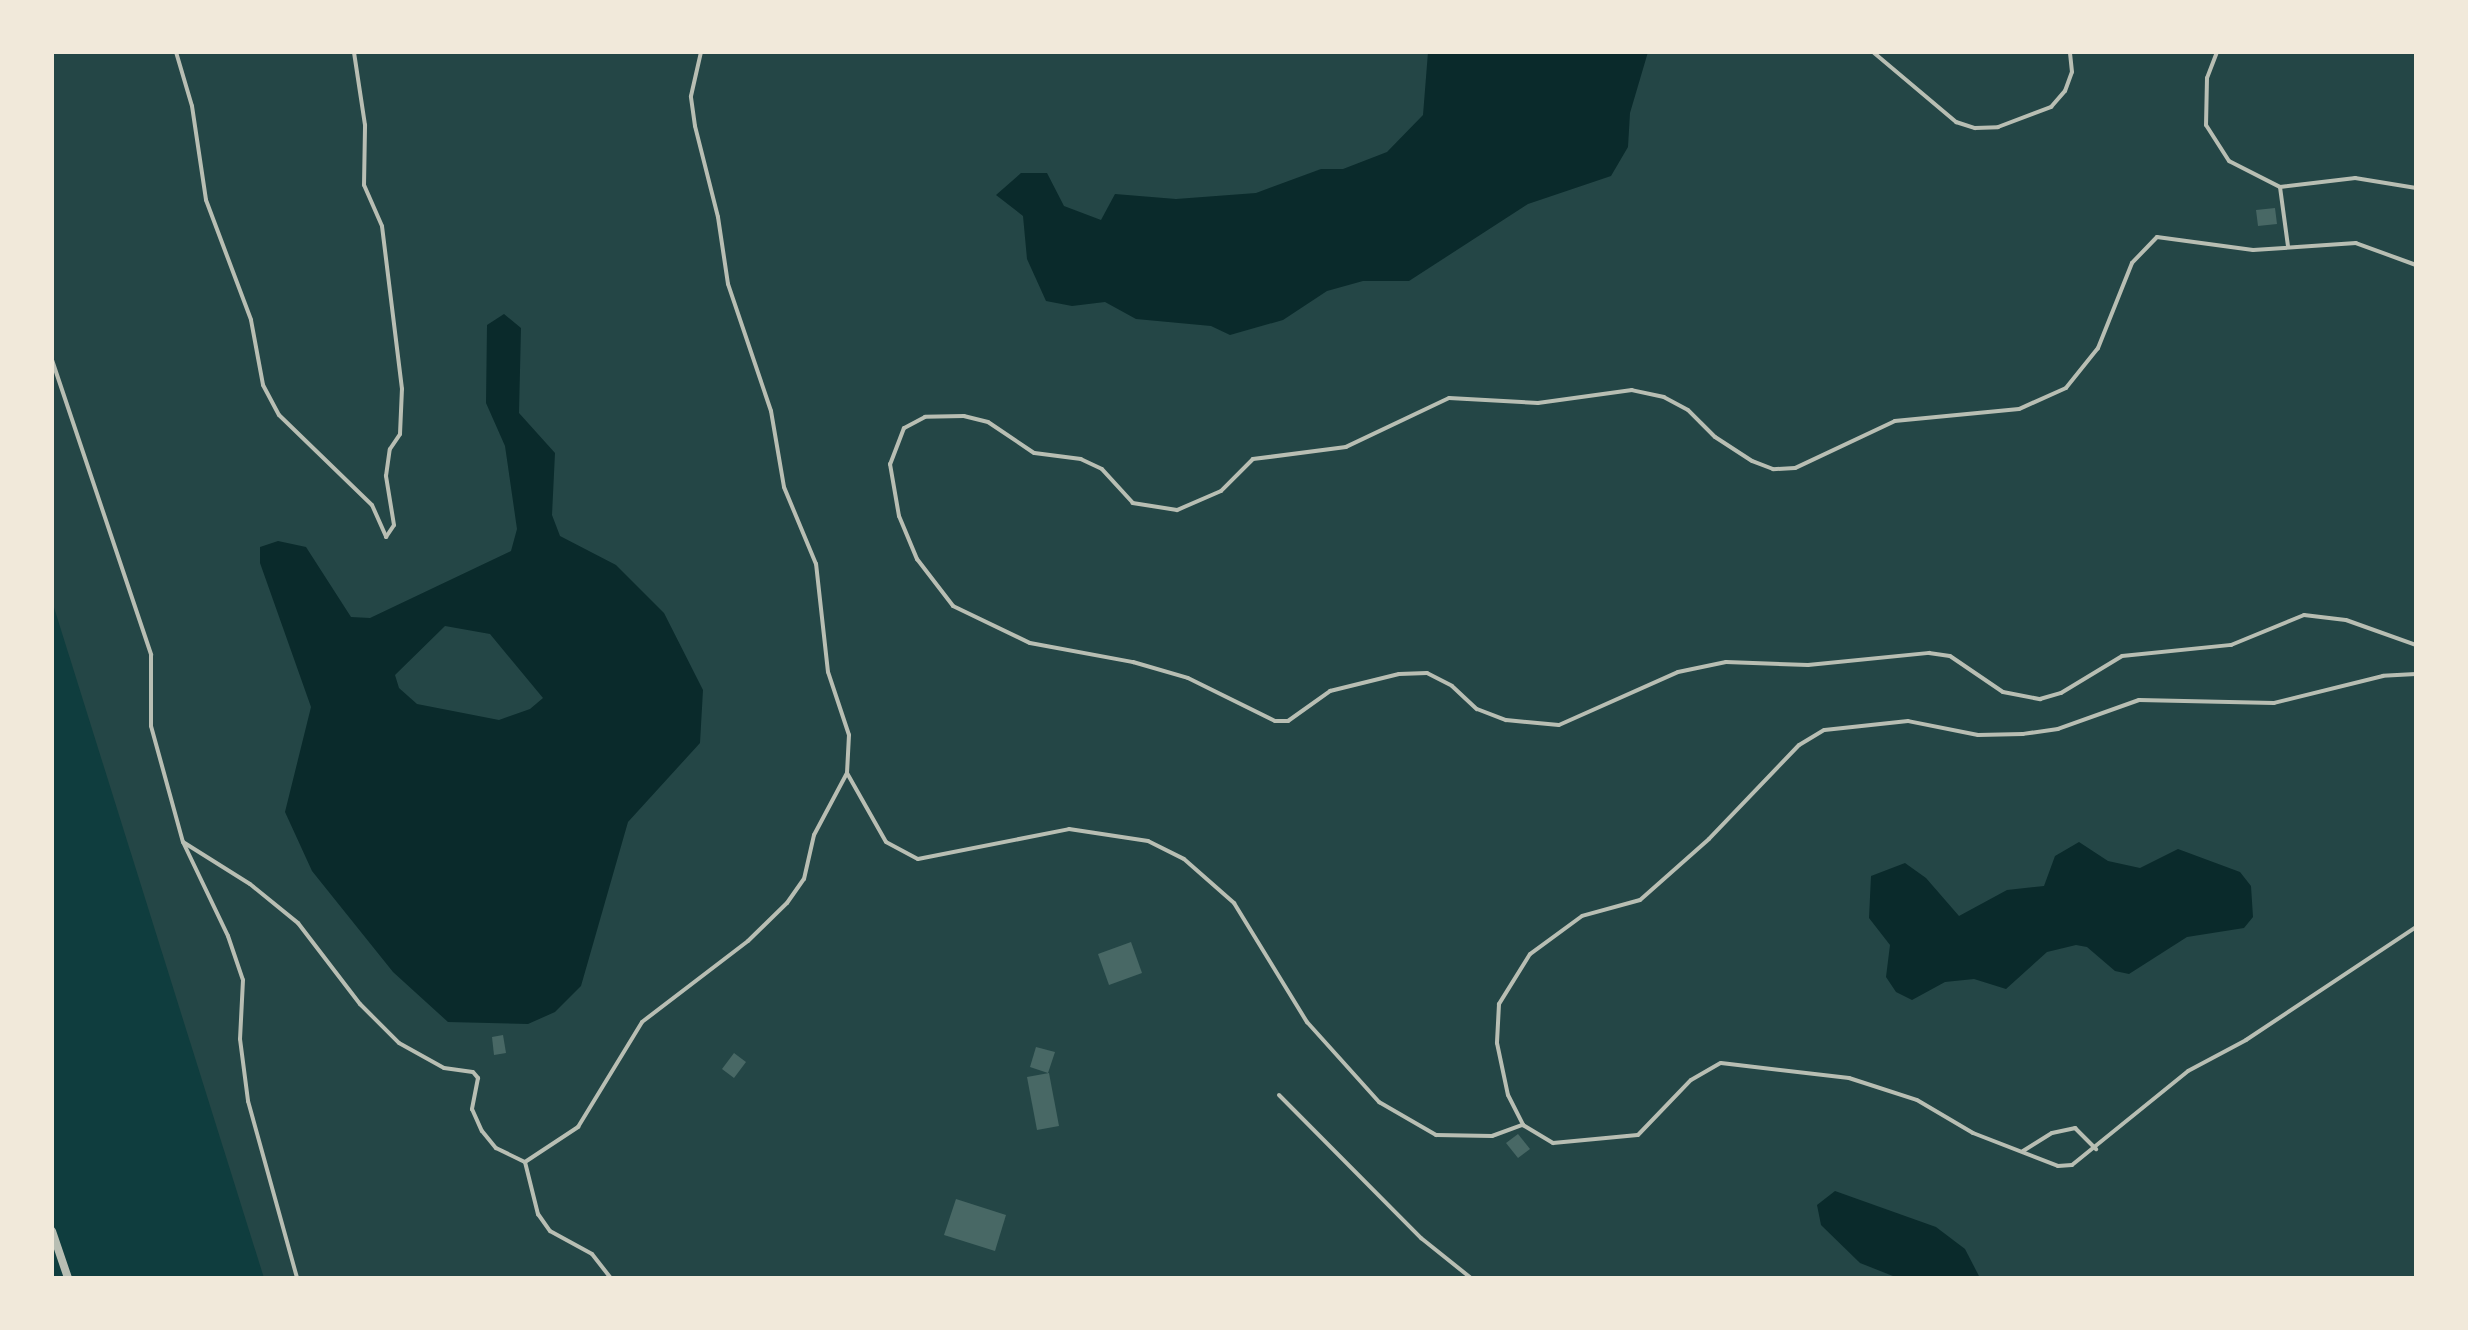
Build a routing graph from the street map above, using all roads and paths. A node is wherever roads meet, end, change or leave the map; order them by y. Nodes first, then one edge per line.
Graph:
1 (176, 52) edge
2 (354, 52) edge
3 (701, 52) edge
4 (1873, 52) edge
5 (2070, 52) edge
6 (2217, 52) edge
7 (2280, 187) junction
8 (2416, 188) edge
9 (2288, 246) junction
10 (2416, 265) edge
11 (52, 360) edge
12 (2416, 645) edge
13 (2416, 674) edge
14 (847, 773) junction
15 (183, 842) junction
16 (2416, 927) edge
17 (1279, 1095) dead end
18 (1523, 1125) junction
19 (2096, 1149) junction
20 (2023, 1151) junction
21 (525, 1162) junction
22 (52, 1231) edge
23 (68, 1278) edge
24 (297, 1278) edge
25 (611, 1278) edge
26 (1471, 1278) edge

1 - 2 lane
3 - 14 lane
4 - 5 lane
6 - 7 lane
7 - 8 lane
7 - 9 lane
9 - 10 lane
9 - 12 lane
11 - 15 lane
13 - 18 lane
14 - 18 lane
14 - 21 lane
15 - 21 lane
15 - 24 lane
16 - 19 lane
17 - 26 lane
18 - 20 lane
19 - 20 lane
19 - 20 lane
21 - 25 lane
22 - 23 street

